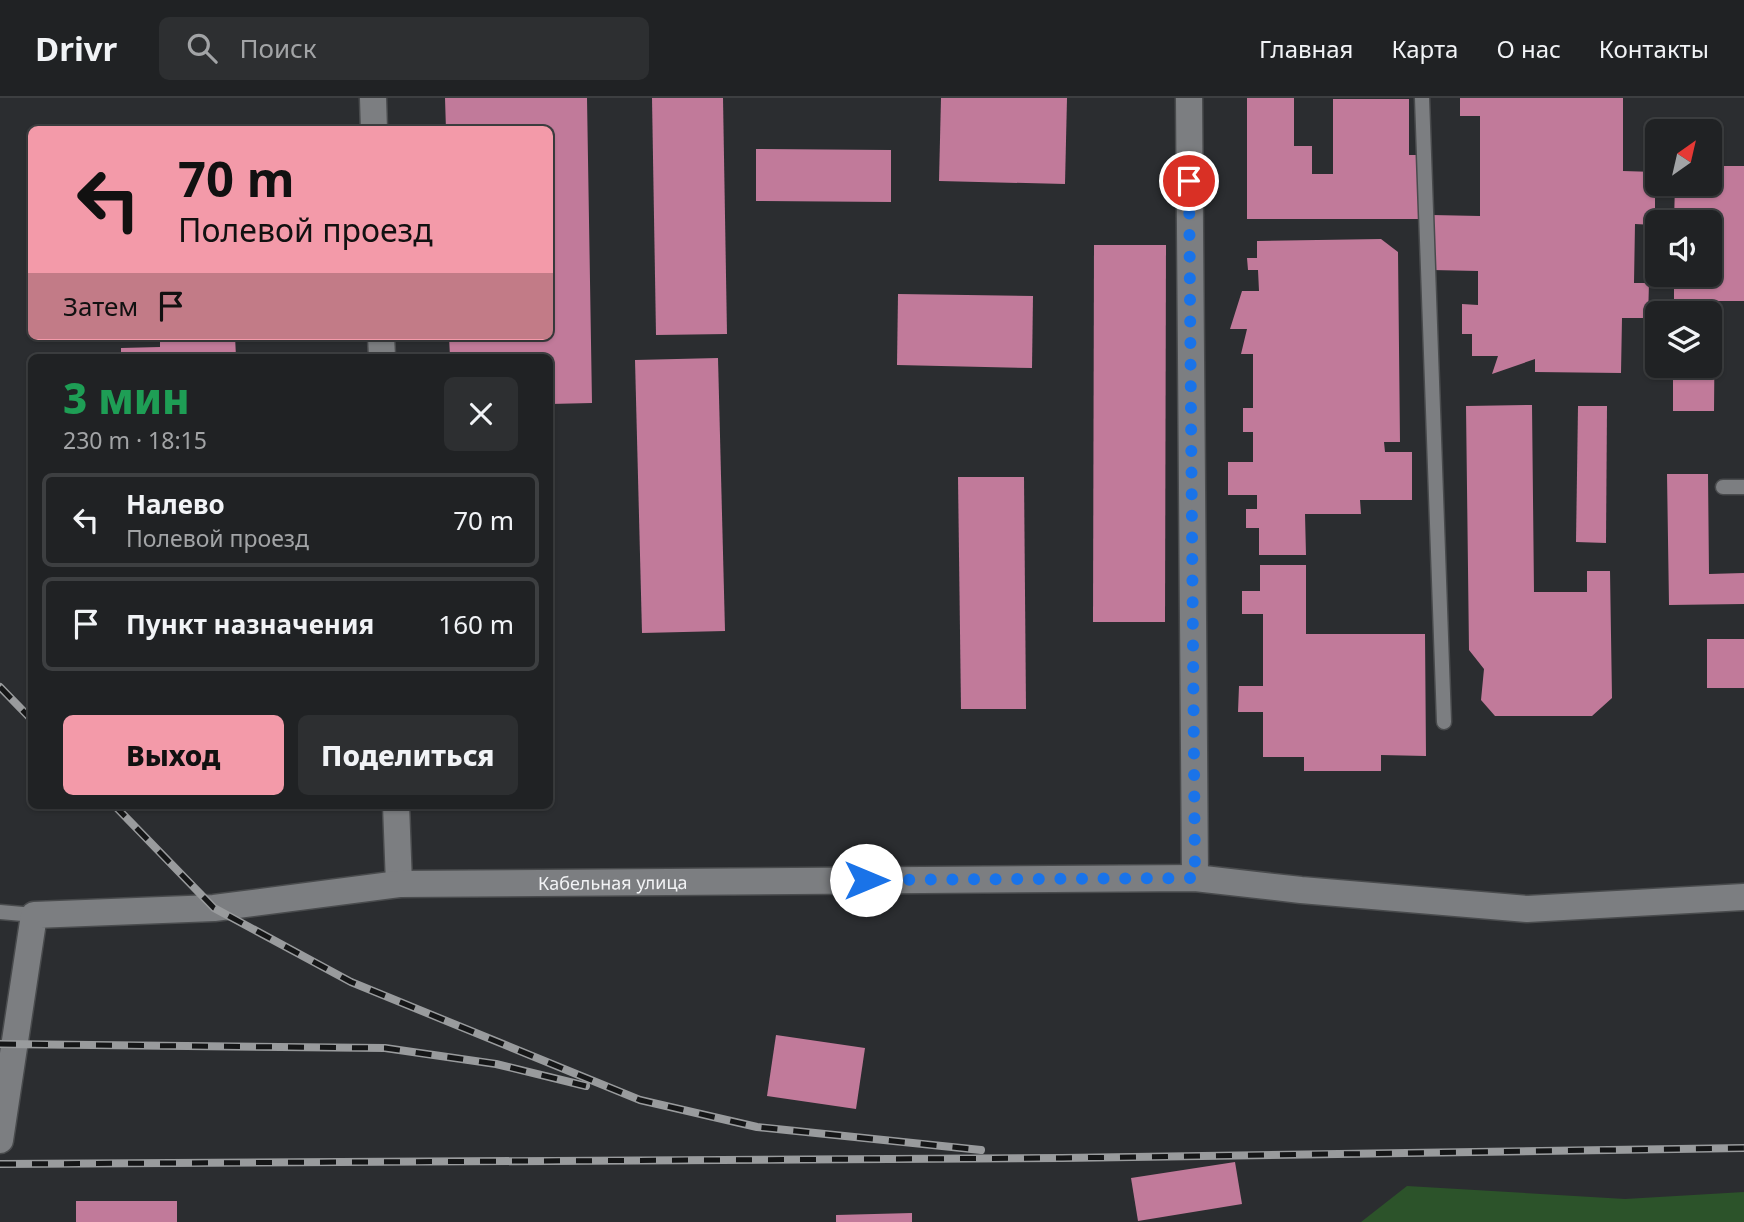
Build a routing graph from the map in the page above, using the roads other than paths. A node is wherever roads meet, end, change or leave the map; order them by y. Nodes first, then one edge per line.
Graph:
1 (373, 98) edge
2 (1189, 98) edge
3 (1422, 98) edge
4 (374, 126) edge
5 (1723, 487) dead end
6 (1744, 487) edge
7 (1444, 722) dead end
8 (396, 809) edge
9 (1195, 878) junction
10 (399, 884) junction
11 (1744, 897) edge
12 (0, 912) edge
13 (34, 915) junction
14 (0, 1140) edge

1 - 4 street
2 - 9 street
3 - 7 lane
5 - 6 lane
8 - 10 street
9 - 10 street, Кабельная улица
9 - 11 street, Кабельная улица
10 - 13 street, Кабельная улица
12 - 13 lane
13 - 14 street

